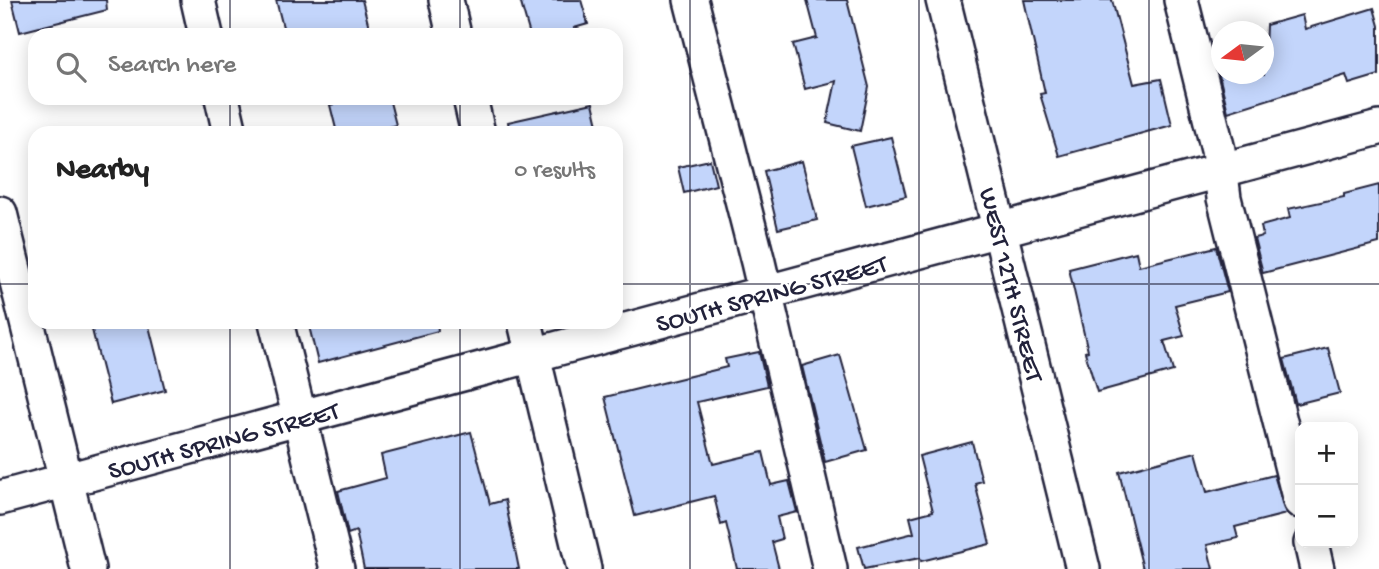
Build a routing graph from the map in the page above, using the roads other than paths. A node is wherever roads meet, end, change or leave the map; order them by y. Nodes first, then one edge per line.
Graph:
1 (198, 0) edge
2 (446, 0) edge
3 (691, 0) edge
4 (943, 0) edge
5 (1181, 0) edge
6 (204, 28) edge
7 (452, 28) edge
8 (224, 105) edge
9 (472, 105) edge
10 (228, 126) edge
11 (476, 126) edge
12 (1379, 128) edge
13 (1220, 171) junction
14 (0, 213) edge
15 (999, 230) junction
16 (763, 294) junction
17 (28, 327) edge
18 (29, 329) edge
19 (278, 329) edge
20 (527, 329) edge
21 (533, 357) junction
22 (300, 419) junction
23 (66, 481) junction
24 (1296, 485) edge
25 (0, 498) edge
26 (1312, 548) edge
27 (88, 569) edge
28 (337, 569) edge
29 (584, 569) edge
30 (830, 569) edge
31 (1083, 569) edge
32 (1317, 569) edge

1 - 6 street
2 - 7 street
3 - 16 street
4 - 15 street, WEST 12TH STREET
5 - 13 street
8 - 10 street
9 - 11 street
12 - 13 street, SOUTH SPRING STREET
13 - 15 street, SOUTH SPRING STREET
13 - 24 street
14 - 17 street
15 - 16 street, SOUTH SPRING STREET
15 - 31 street, WEST 12TH STREET
16 - 21 street, SOUTH SPRING STREET
16 - 30 street
18 - 23 street
19 - 22 street
20 - 21 street
21 - 22 street, SOUTH SPRING STREET
21 - 29 street
22 - 23 street, SOUTH SPRING STREET
22 - 28 street
23 - 25 street, SOUTH SPRING STREET
23 - 27 street
26 - 32 street

